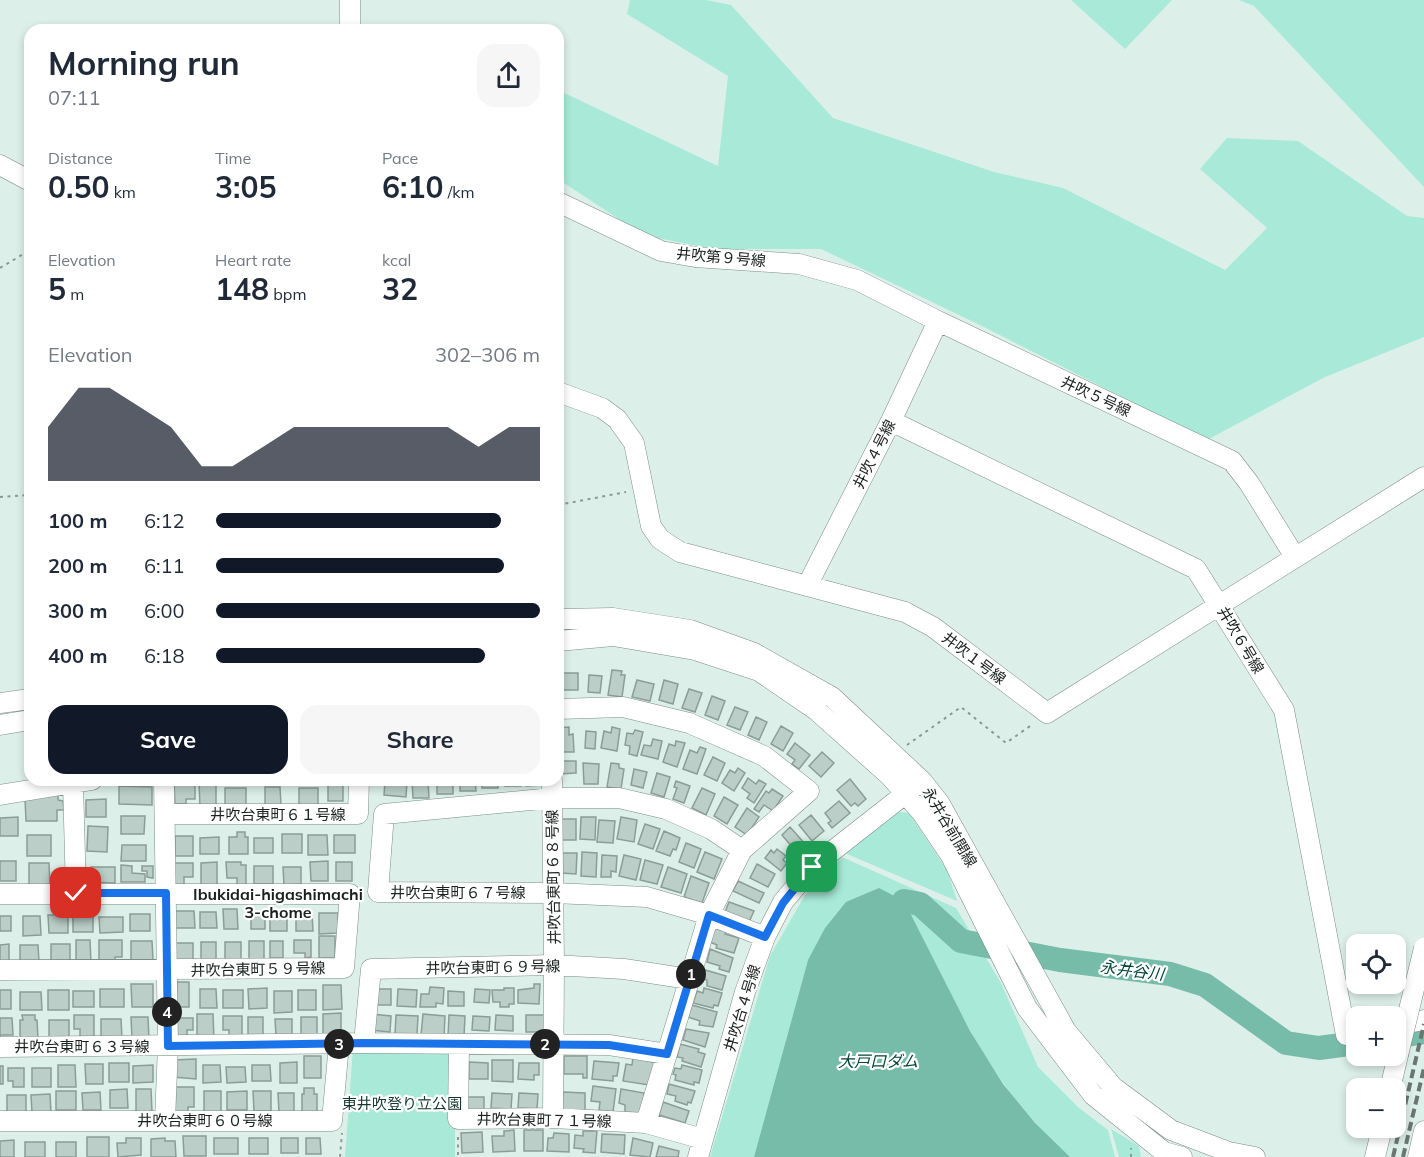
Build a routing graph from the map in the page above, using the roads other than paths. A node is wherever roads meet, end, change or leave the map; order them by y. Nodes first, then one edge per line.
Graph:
1 (350, 0) edge
2 (350, 24) edge
3 (0, 165) edge
4 (24, 178) edge
5 (564, 205) edge
6 (857, 280) joint
7 (938, 321) junction
8 (564, 394) edge
9 (891, 420) junction
10 (1424, 477) edge
11 (1295, 557) junction
12 (807, 586) junction
13 (1220, 605) junction
14 (564, 619) edge
15 (564, 640) edge
16 (24, 700) edge
17 (0, 703) edge
18 (564, 709) edge
19 (24, 721) edge
20 (0, 725) edge
21 (922, 781) junction
22 (53, 786) edge
23 (83, 786) edge
24 (164, 786) edge
25 (359, 786) edge
26 (552, 789) edge
27 (905, 794) junction
28 (0, 795) edge
29 (165, 814) junction
30 (742, 850) junction
31 (76, 893) junction
32 (166, 893) junction
33 (553, 893) junction
34 (0, 894) edge
35 (709, 915) junction
36 (765, 937) junction
37 (1424, 948) edge
38 (554, 965) junction
39 (0, 970) edge
40 (166, 970) junction
41 (689, 979) junction
42 (1424, 1020) edge
43 (1406, 1023) edge
44 (1346, 1035) edge
45 (364, 1043) junction
46 (339, 1044) junction
47 (459, 1044) junction
48 (552, 1044) junction
49 (168, 1046) junction
50 (0, 1047) edge
51 (667, 1054) junction
52 (1393, 1078) edge
53 (553, 1118) junction
54 (165, 1120) junction
55 (0, 1121) edge
56 (646, 1124) junction
57 (1171, 1130) junction
58 (1424, 1131) edge
59 (1380, 1138) edge
60 (701, 1148) edge
61 (1169, 1155) edge
62 (1255, 1157) edge
63 (1375, 1157) edge
64 (1418, 1157) edge

1 - 2 street
3 - 4 street
5 - 6 street, 井吹第９号線
6 - 7 street, 井吹５号線
7 - 9 street, 井吹４号線
7 - 11 street, 井吹５号線
8 - 12 street, 井吹１号線
9 - 12 street, 井吹４号線
9 - 13 street, 井吹６号線
10 - 11 street
11 - 13 street
12 - 13 street, 井吹１号線
13 - 44 street, 井吹６号線
14 - 21 street, 永井谷前開線
15 - 27 street, 永井谷前開線
16 - 17 street
18 - 30 street
19 - 20 street
21 - 27 street, 井吹台４号線
21 - 57 street, 永井谷前開線
22 - 28 street
23 - 31 street
24 - 29 street
25 - 29 street, 井吹台東町６１号線
26 - 30 street, 井吹台東町６７号線
26 - 33 street, 井吹台東町６８号線
26 - 33 street, 井吹台東町６７号線
27 - 36 street, 井吹台４号線
27 - 61 street, 永井谷前開線
29 - 32 street
30 - 35 street
31 - 32 street, 井吹台東町５９号線
31 - 34 street, 井吹台東町５９号線
32 - 40 street
32 - 40 street, 井吹台東町５９号線
33 - 35 street, 井吹台東町６７号線
33 - 38 street, 井吹台東町６８号線
35 - 36 street, 井吹台東町６７号線
35 - 41 street
36 - 60 street, 井吹台４号線
37 - 52 street, bridge
38 - 41 street, 井吹台東町６９号線
38 - 45 street, 井吹台東町６９号線
38 - 48 street, 井吹台東町６８号線
39 - 40 street, 井吹台東町５９号線
40 - 49 street
41 - 51 street
42 - 43 street
45 - 46 street, 井吹台東町６３号線
45 - 47 street, 井吹台東町６３号線
46 - 49 street, 井吹台東町６３号線
46 - 54 street, 井吹台東町６０号線
47 - 48 street, 井吹台東町６３号線
47 - 53 street, 井吹台東町７１号線
48 - 51 street, 井吹台東町６３号線
48 - 53 street, 井吹台東町６８号線
49 - 50 street, 井吹台東町６３号線
49 - 54 street
51 - 56 street
53 - 56 street, 井吹台東町７１号線
54 - 55 street, 井吹台東町６０号線
56 - 60 street, 井吹台東町７１号線
57 - 61 street
57 - 62 street, 永井谷前開線
58 - 64 street
59 - 63 street

